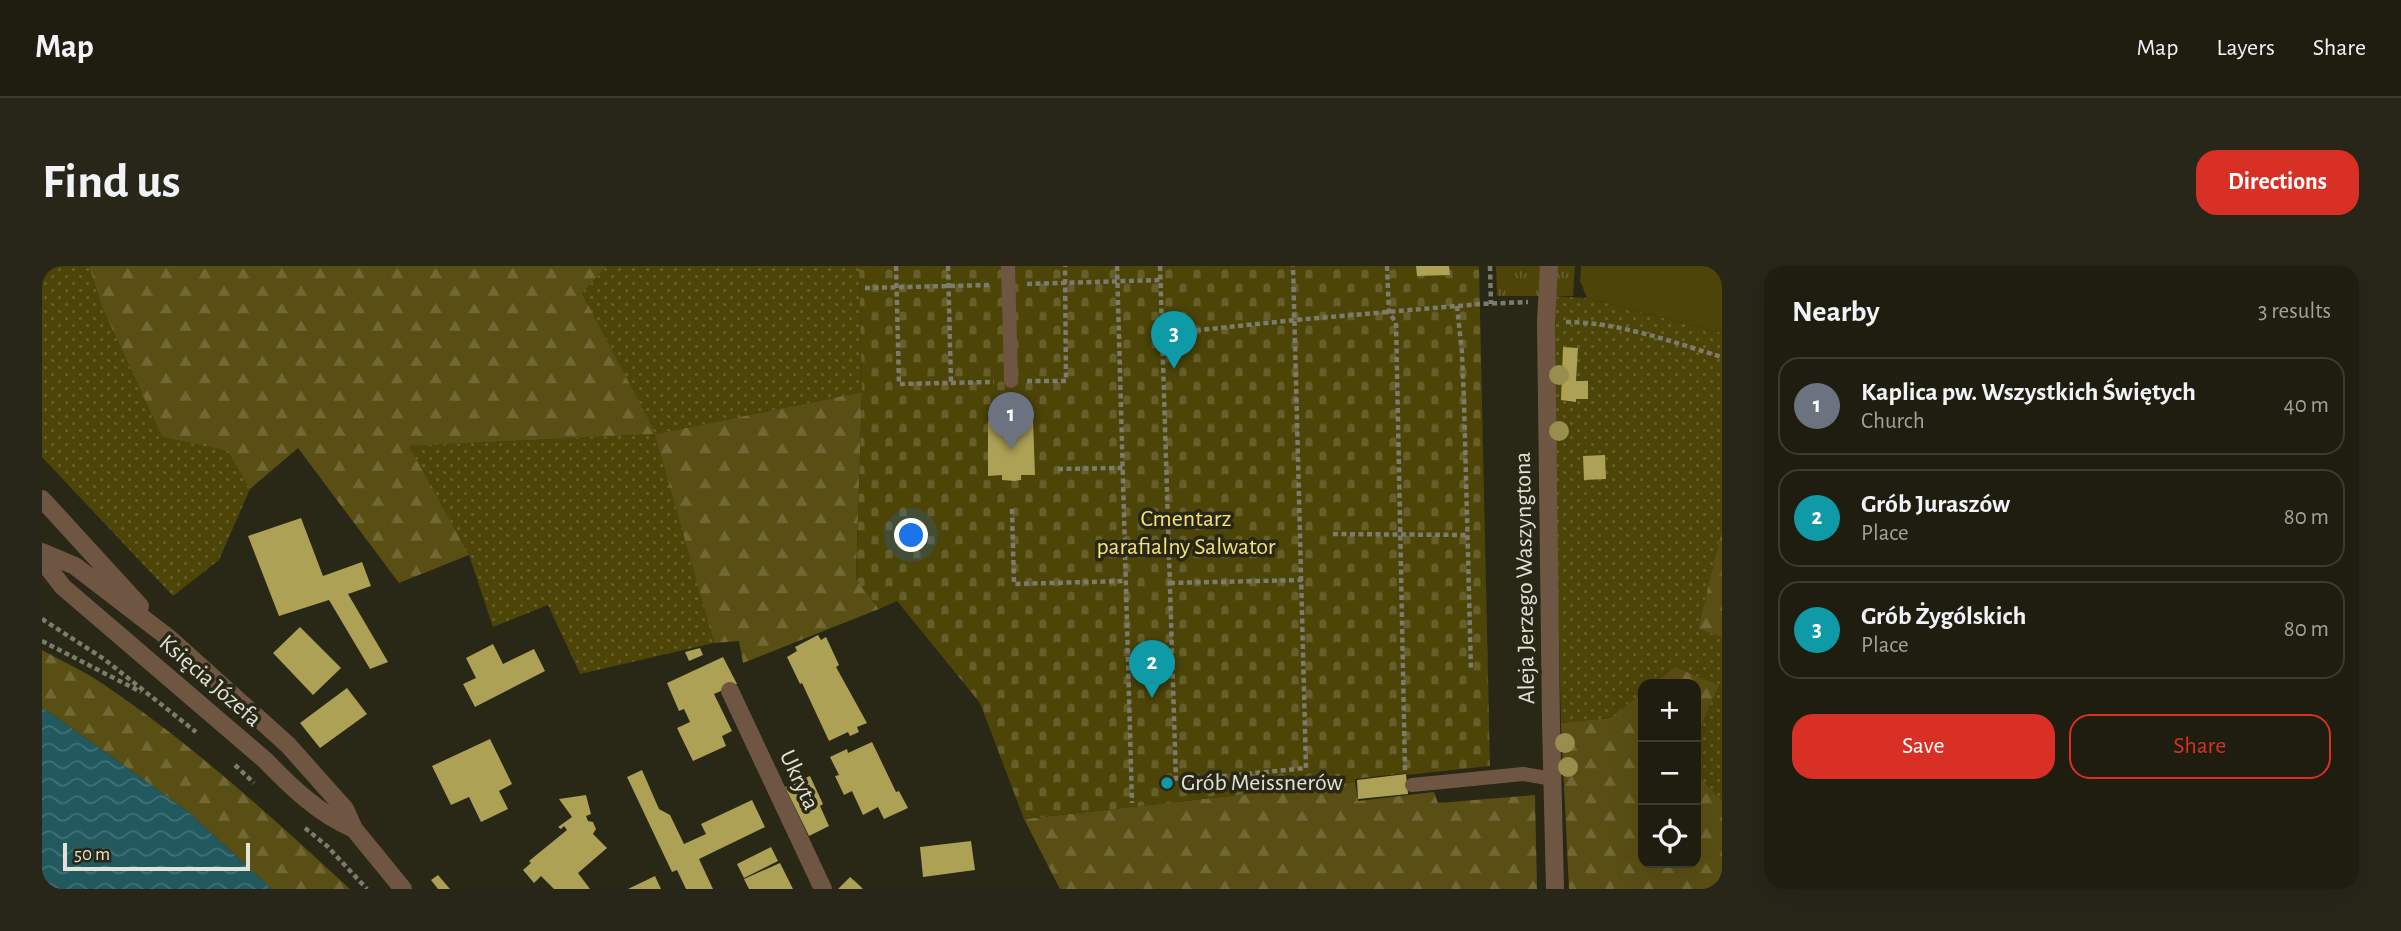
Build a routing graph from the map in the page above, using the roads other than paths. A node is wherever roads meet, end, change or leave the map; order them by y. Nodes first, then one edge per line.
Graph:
1 (1008, 266) edge
2 (1549, 266) edge
3 (1011, 382) road end
4 (42, 499) edge
5 (42, 552) edge
6 (42, 560) edge
7 (170, 639) junction
8 (730, 691) dead end
9 (1553, 779) junction
10 (1412, 785) dead end
11 (354, 829) junction
12 (403, 889) edge
13 (823, 889) edge
14 (1555, 889) edge

1 - 3 lane
2 - 9 street, Aleja Jerzego Waszyngtona
4 - 7 street, Księcia Józefa
5 - 7 street, Księcia Józefa
6 - 11 street, Księcia Józefa
7 - 11 street, Księcia Józefa
8 - 13 street, Ukryta
9 - 10 lane
9 - 14 street, Aleja Jerzego Waszyngtona
11 - 12 street, Księcia Józefa

